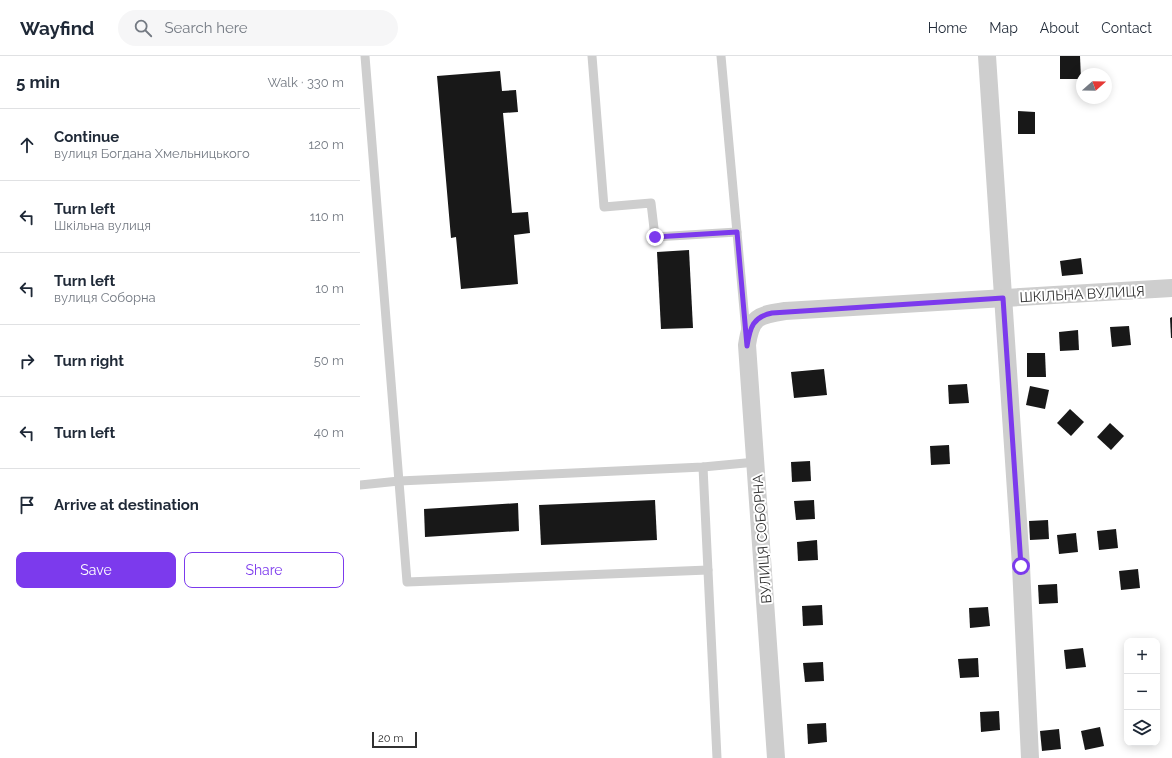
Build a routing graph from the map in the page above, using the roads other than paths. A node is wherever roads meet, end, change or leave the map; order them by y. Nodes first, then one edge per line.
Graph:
1 (365, 56) edge
2 (592, 56) edge
3 (721, 56) edge
4 (986, 56) edge
5 (737, 232) junction
6 (1172, 288) edge
7 (1003, 298) junction
8 (755, 321) joint
9 (747, 346) junction
10 (756, 462) junction
11 (703, 467) junction
12 (399, 481) junction
13 (360, 485) edge
14 (708, 570) junction
15 (717, 758) edge
16 (776, 758) edge
17 (1030, 758) edge

1 - 12 lane
2 - 5 lane
3 - 5 lane
4 - 7 street
5 - 9 lane
6 - 7 street, ШКІЛЬНА ВУЛИЦЯ
7 - 8 street, ШКІЛЬНА ВУЛИЦЯ
7 - 17 street
8 - 9 street, ВУЛИЦЯ СОБОРНА
9 - 10 street, ВУЛИЦЯ СОБОРНА
10 - 11 lane
10 - 16 street, ВУЛИЦЯ СОБОРНА
11 - 12 lane
11 - 14 lane
12 - 13 lane
12 - 14 lane
14 - 15 lane

